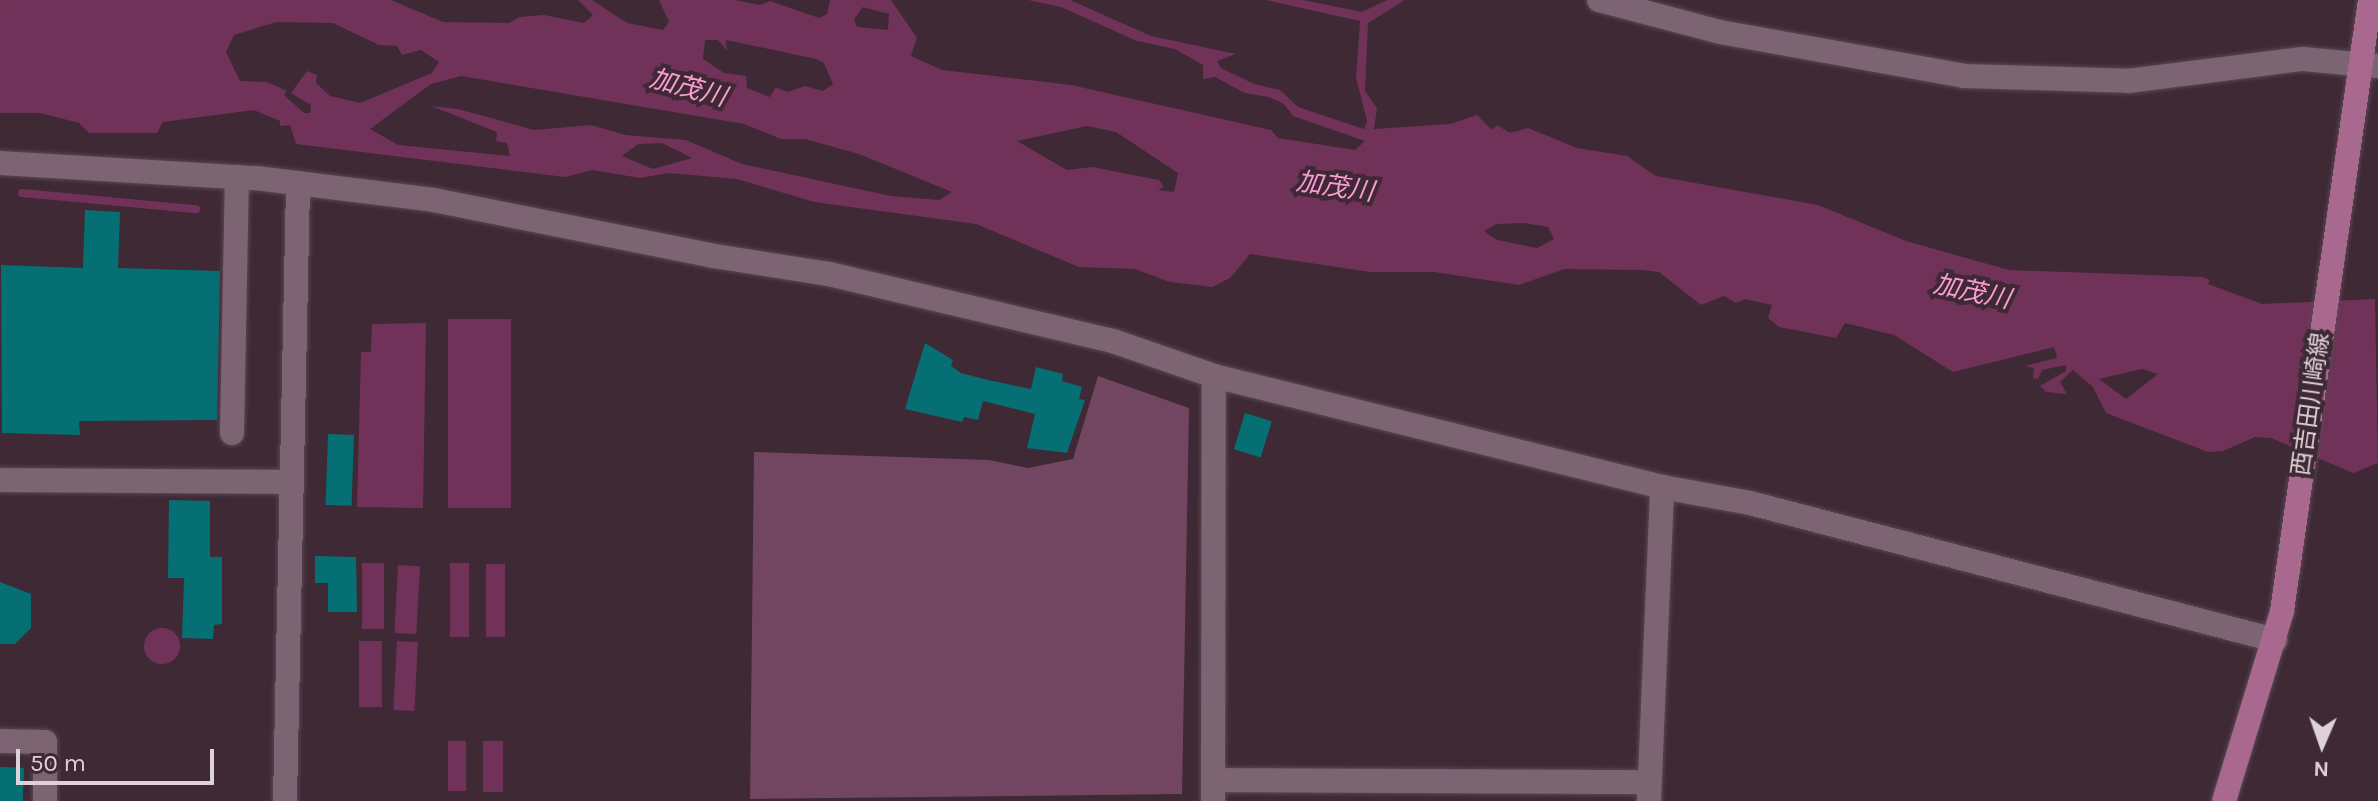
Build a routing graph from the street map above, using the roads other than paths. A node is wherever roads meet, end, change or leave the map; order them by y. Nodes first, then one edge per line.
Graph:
1 (1599, 0) edge
2 (2370, 0) edge
3 (2368, 64) edge
4 (0, 163) edge
5 (237, 177) junction
6 (298, 183) junction
7 (1214, 376) junction
8 (232, 433) dead end
9 (0, 480) edge
10 (292, 482) junction
11 (1662, 487) junction
12 (2275, 640) junction
13 (0, 741) edge
14 (1213, 790) edge
15 (1649, 792) edge
16 (45, 801) edge
17 (285, 801) edge
18 (2224, 801) edge

1 - 3 street
2 - 3 main road, 西吉田川崎線
3 - 12 main road, 西吉田川崎線
4 - 5 street
5 - 6 street
5 - 8 street
6 - 7 street
6 - 10 street
7 - 11 street
7 - 14 street
9 - 10 street
10 - 17 street
11 - 12 street
11 - 15 street
12 - 18 main road, 西吉田川崎線
13 - 16 street
14 - 15 street

